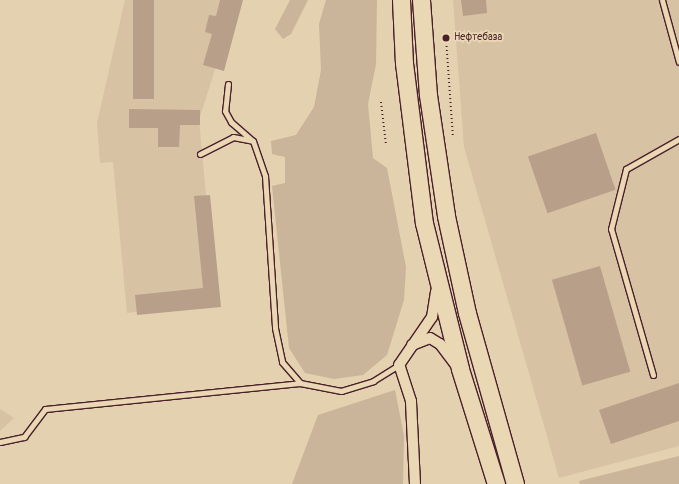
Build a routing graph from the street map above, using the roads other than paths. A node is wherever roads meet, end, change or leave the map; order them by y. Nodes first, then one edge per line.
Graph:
1 (401, 0) edge
2 (421, 0) edge
3 (432, 0) edge
4 (662, 0) edge
5 (679, 62) edge
6 (228, 84) dead end
7 (679, 140) edge
8 (253, 141) junction
9 (200, 154) dead end
10 (446, 216) junction
11 (436, 278) junction
12 (412, 344) junction
13 (399, 365) junction
14 (460, 369) junction
15 (653, 375) dead end
16 (300, 383) junction
17 (0, 442) edge
18 (415, 484) edge
19 (496, 484) edge
20 (515, 484) edge

1 - 11 highway
2 - 10 highway
3 - 10 highway
4 - 5 lane
6 - 8 lane
7 - 15 lane
8 - 9 lane
8 - 16 lane
10 - 20 highway
11 - 12 street
11 - 14 highway
12 - 13 street
12 - 14 street
13 - 16 lane
13 - 18 street
14 - 19 highway
16 - 17 lane

